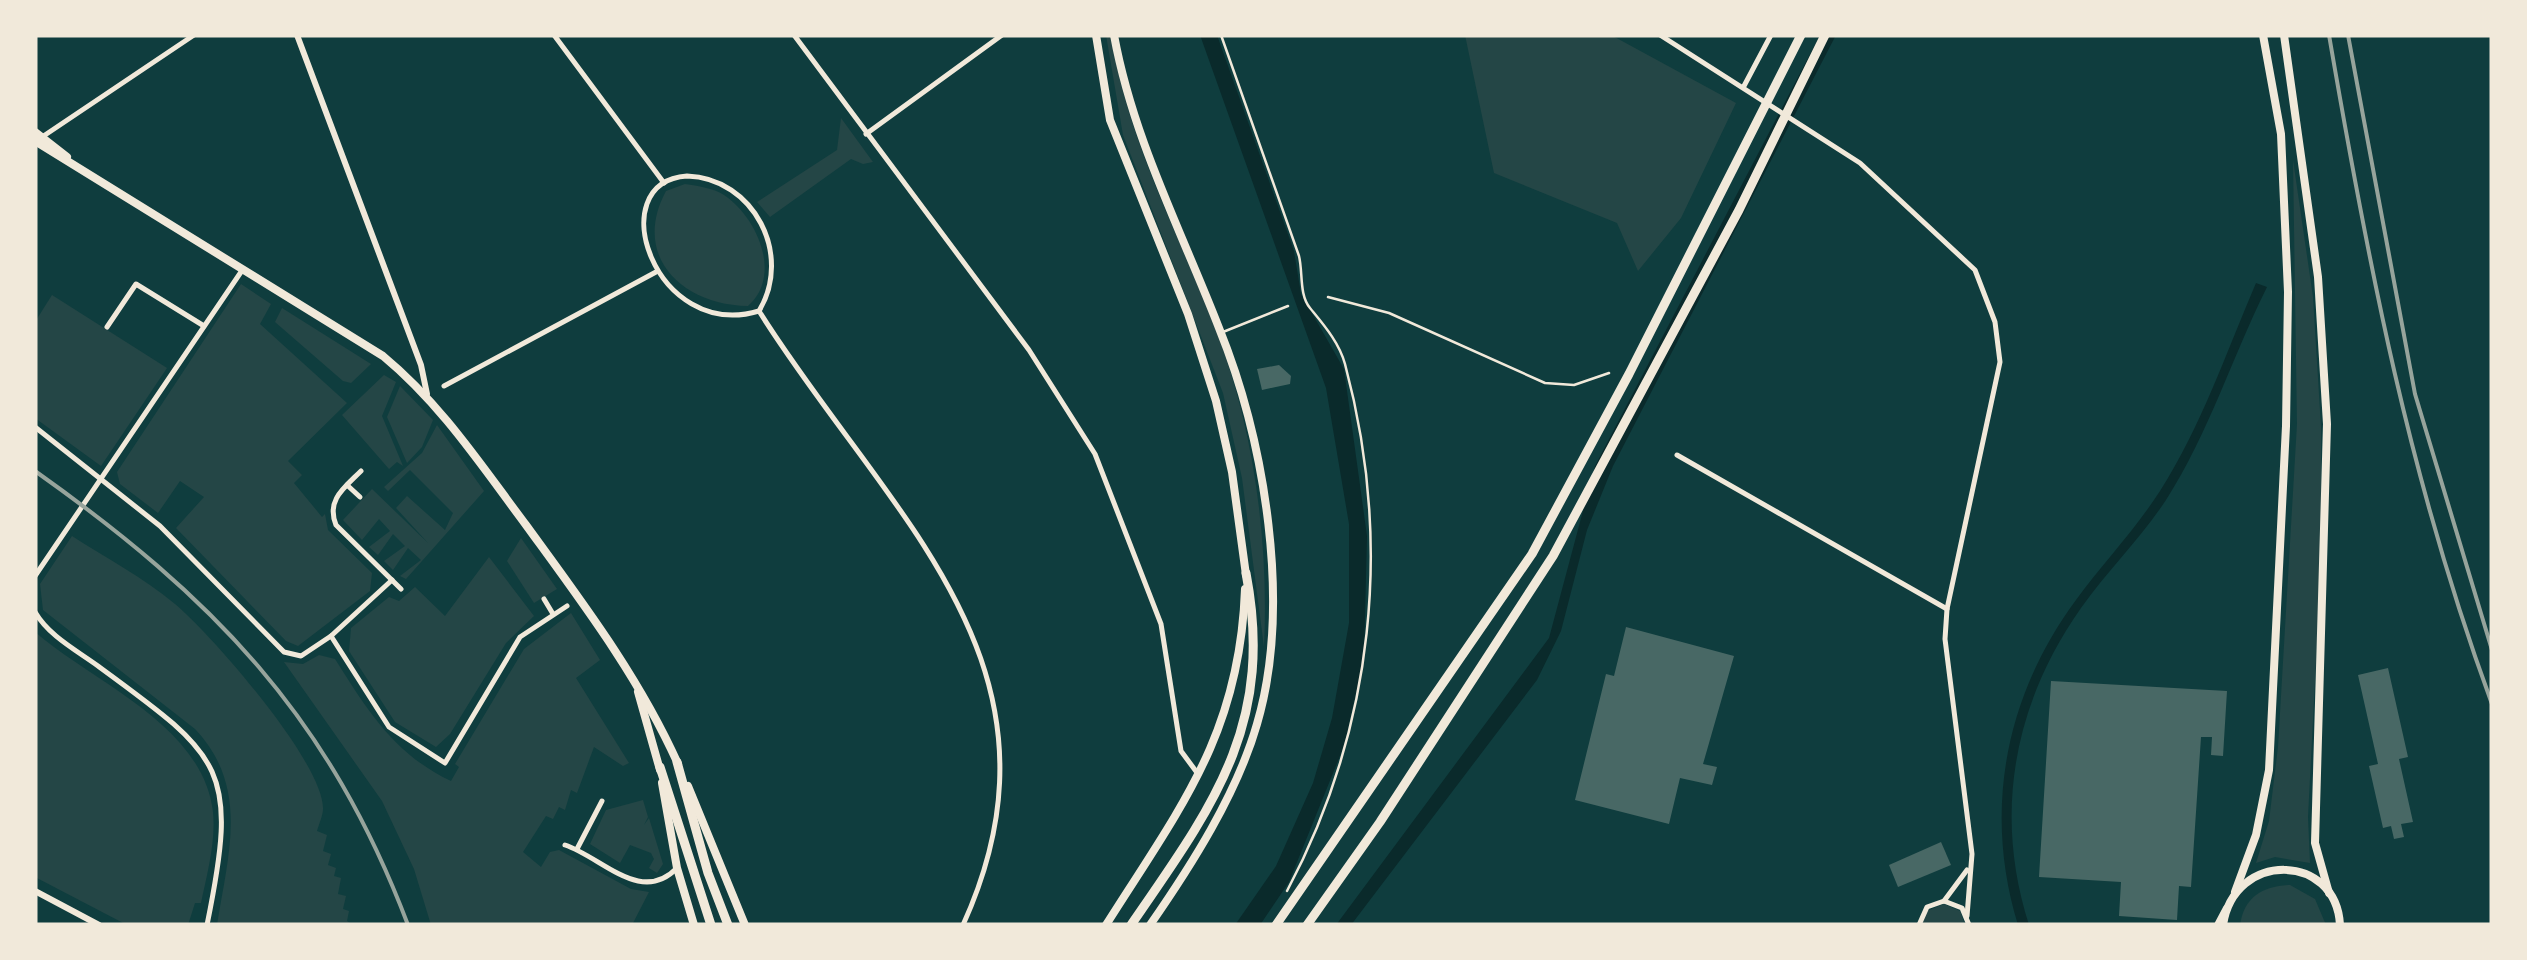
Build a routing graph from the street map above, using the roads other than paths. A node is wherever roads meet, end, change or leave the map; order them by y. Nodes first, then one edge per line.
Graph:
1 (194, 35) edge
2 (297, 35) edge
3 (554, 35) edge
4 (794, 35) edge
5 (1001, 35) edge
6 (1096, 35) edge
7 (1114, 35) edge
8 (1660, 35) edge
9 (1770, 35) edge
10 (1801, 35) edge
11 (1825, 35) edge
12 (2263, 35) edge
13 (2284, 35) edge
14 (1744, 86) junction
15 (866, 134) junction
16 (37, 137) edge
17 (664, 183) junction
18 (243, 269) junction
19 (656, 272) junction
20 (1328, 298) dead end
21 (1288, 306) dead end
22 (759, 311) junction
23 (205, 326) junction
24 (107, 327) dead end
25 (1222, 333) junction
26 (1608, 374) dead end
27 (444, 386) dead end
28 (427, 394) junction
29 (35, 427) edge
30 (1677, 455) dead end
31 (360, 471) dead end
32 (103, 478) junction
33 (347, 485) junction
34 (360, 496) dead end
35 (1246, 574) junction
36 (35, 576) edge
37 (392, 580) junction
38 (400, 589) dead end
39 (544, 599) dead end
40 (566, 606) dead end
41 (1947, 609) junction
42 (35, 612) edge
43 (554, 614) junction
44 (331, 636) junction
45 (633, 678) junction
46 (678, 762) junction
47 (660, 767) junction
48 (1201, 776) junction
49 (602, 802) dead end
50 (565, 844) dead end
51 (577, 849) junction
52 (1969, 867) junction
53 (677, 868) junction
54 (35, 891) edge
55 (2235, 892) junction
56 (2329, 893) junction
57 (1944, 900) junction
58 (1967, 916) junction
59 (100, 925) edge
60 (207, 925) edge
61 (694, 925) edge
62 (711, 925) edge
63 (728, 925) edge
64 (745, 925) edge
65 (963, 925) edge
66 (1106, 925) edge
67 (1131, 925) edge
68 (1150, 925) edge
69 (1276, 925) edge
70 (1306, 925) edge
71 (1919, 925) edge
72 (1969, 925) edge
73 (2220, 925) edge
74 (2340, 925) edge

1 - 16 street
2 - 28 street
3 - 17 street
4 - 15 street
5 - 15 street
6 - 35 main road
7 - 25 main road
8 - 14 street
9 - 14 street
10 - 69 highway
11 - 70 highway
12 - 55 main road
13 - 56 main road
14 - 41 street
15 - 48 street
16 - 18 main road
17 - 19 street
17 - 22 street
18 - 23 street
18 - 28 main road
19 - 22 street
19 - 27 street
20 - 26 lane
21 - 25 lane
22 - 65 street
23 - 24 street
23 - 32 street
25 - 68 main road
28 - 45 main road
29 - 32 street
30 - 41 street
31 - 33 street
32 - 36 street
32 - 44 street
33 - 34 street
33 - 37 street
35 - 48 main road
35 - 67 highway
37 - 38 street
37 - 44 street
39 - 43 street
40 - 43 street
41 - 52 street
42 - 60 street
43 - 44 street
45 - 46 main road
45 - 47 main road
46 - 63 highway
46 - 64 main road
47 - 53 main road
47 - 62 highway
48 - 66 main road
49 - 51 street
50 - 51 street
51 - 53 street
52 - 57 street
52 - 58 street
53 - 61 main road
54 - 59 street
55 - 56 main road
55 - 73 main road
56 - 74 main road
57 - 58 street
57 - 71 street
58 - 72 street

